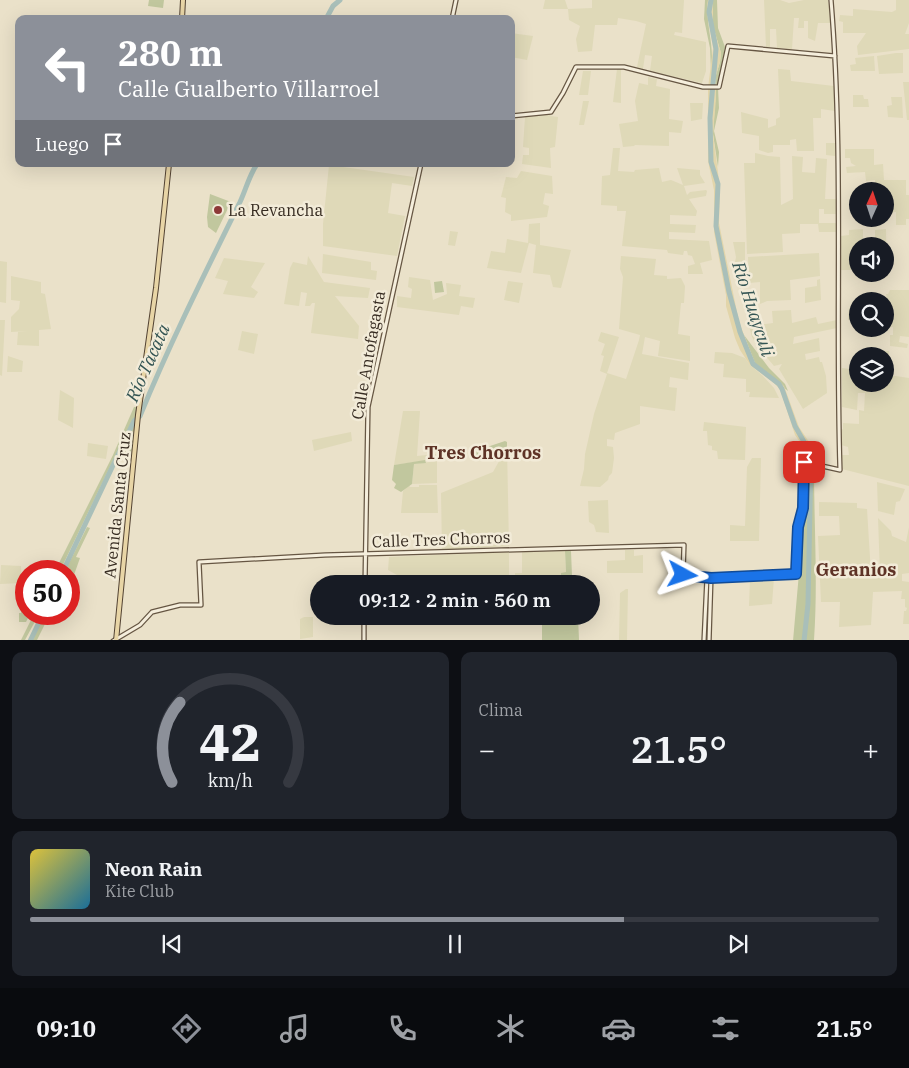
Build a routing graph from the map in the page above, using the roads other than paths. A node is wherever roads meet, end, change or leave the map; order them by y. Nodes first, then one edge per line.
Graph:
1 (183, 0) edge
2 (456, 0) edge
3 (831, 0) edge
4 (182, 15) edge
5 (453, 15) edge
6 (835, 56) junction
7 (515, 116) edge
8 (169, 167) edge
9 (420, 167) edge
10 (366, 555) junction
11 (365, 575) edge
12 (709, 578) junction
13 (364, 625) edge
14 (115, 640) edge
15 (364, 640) edge
16 (704, 640) edge
17 (709, 640) edge

1 - 4 main road
2 - 5 main road
3 - 6 main road
6 - 7 main road
6 - 12 main road
8 - 14 main road, Avenida Santa Cruz
9 - 10 main road, Calle Antofagasta
10 - 11 main road, Calle Antofagasta
10 - 12 main road, Calle Tres Chorros
10 - 14 main road, Calle Tres Chorros
12 - 16 main road
12 - 17 main road
13 - 15 main road

